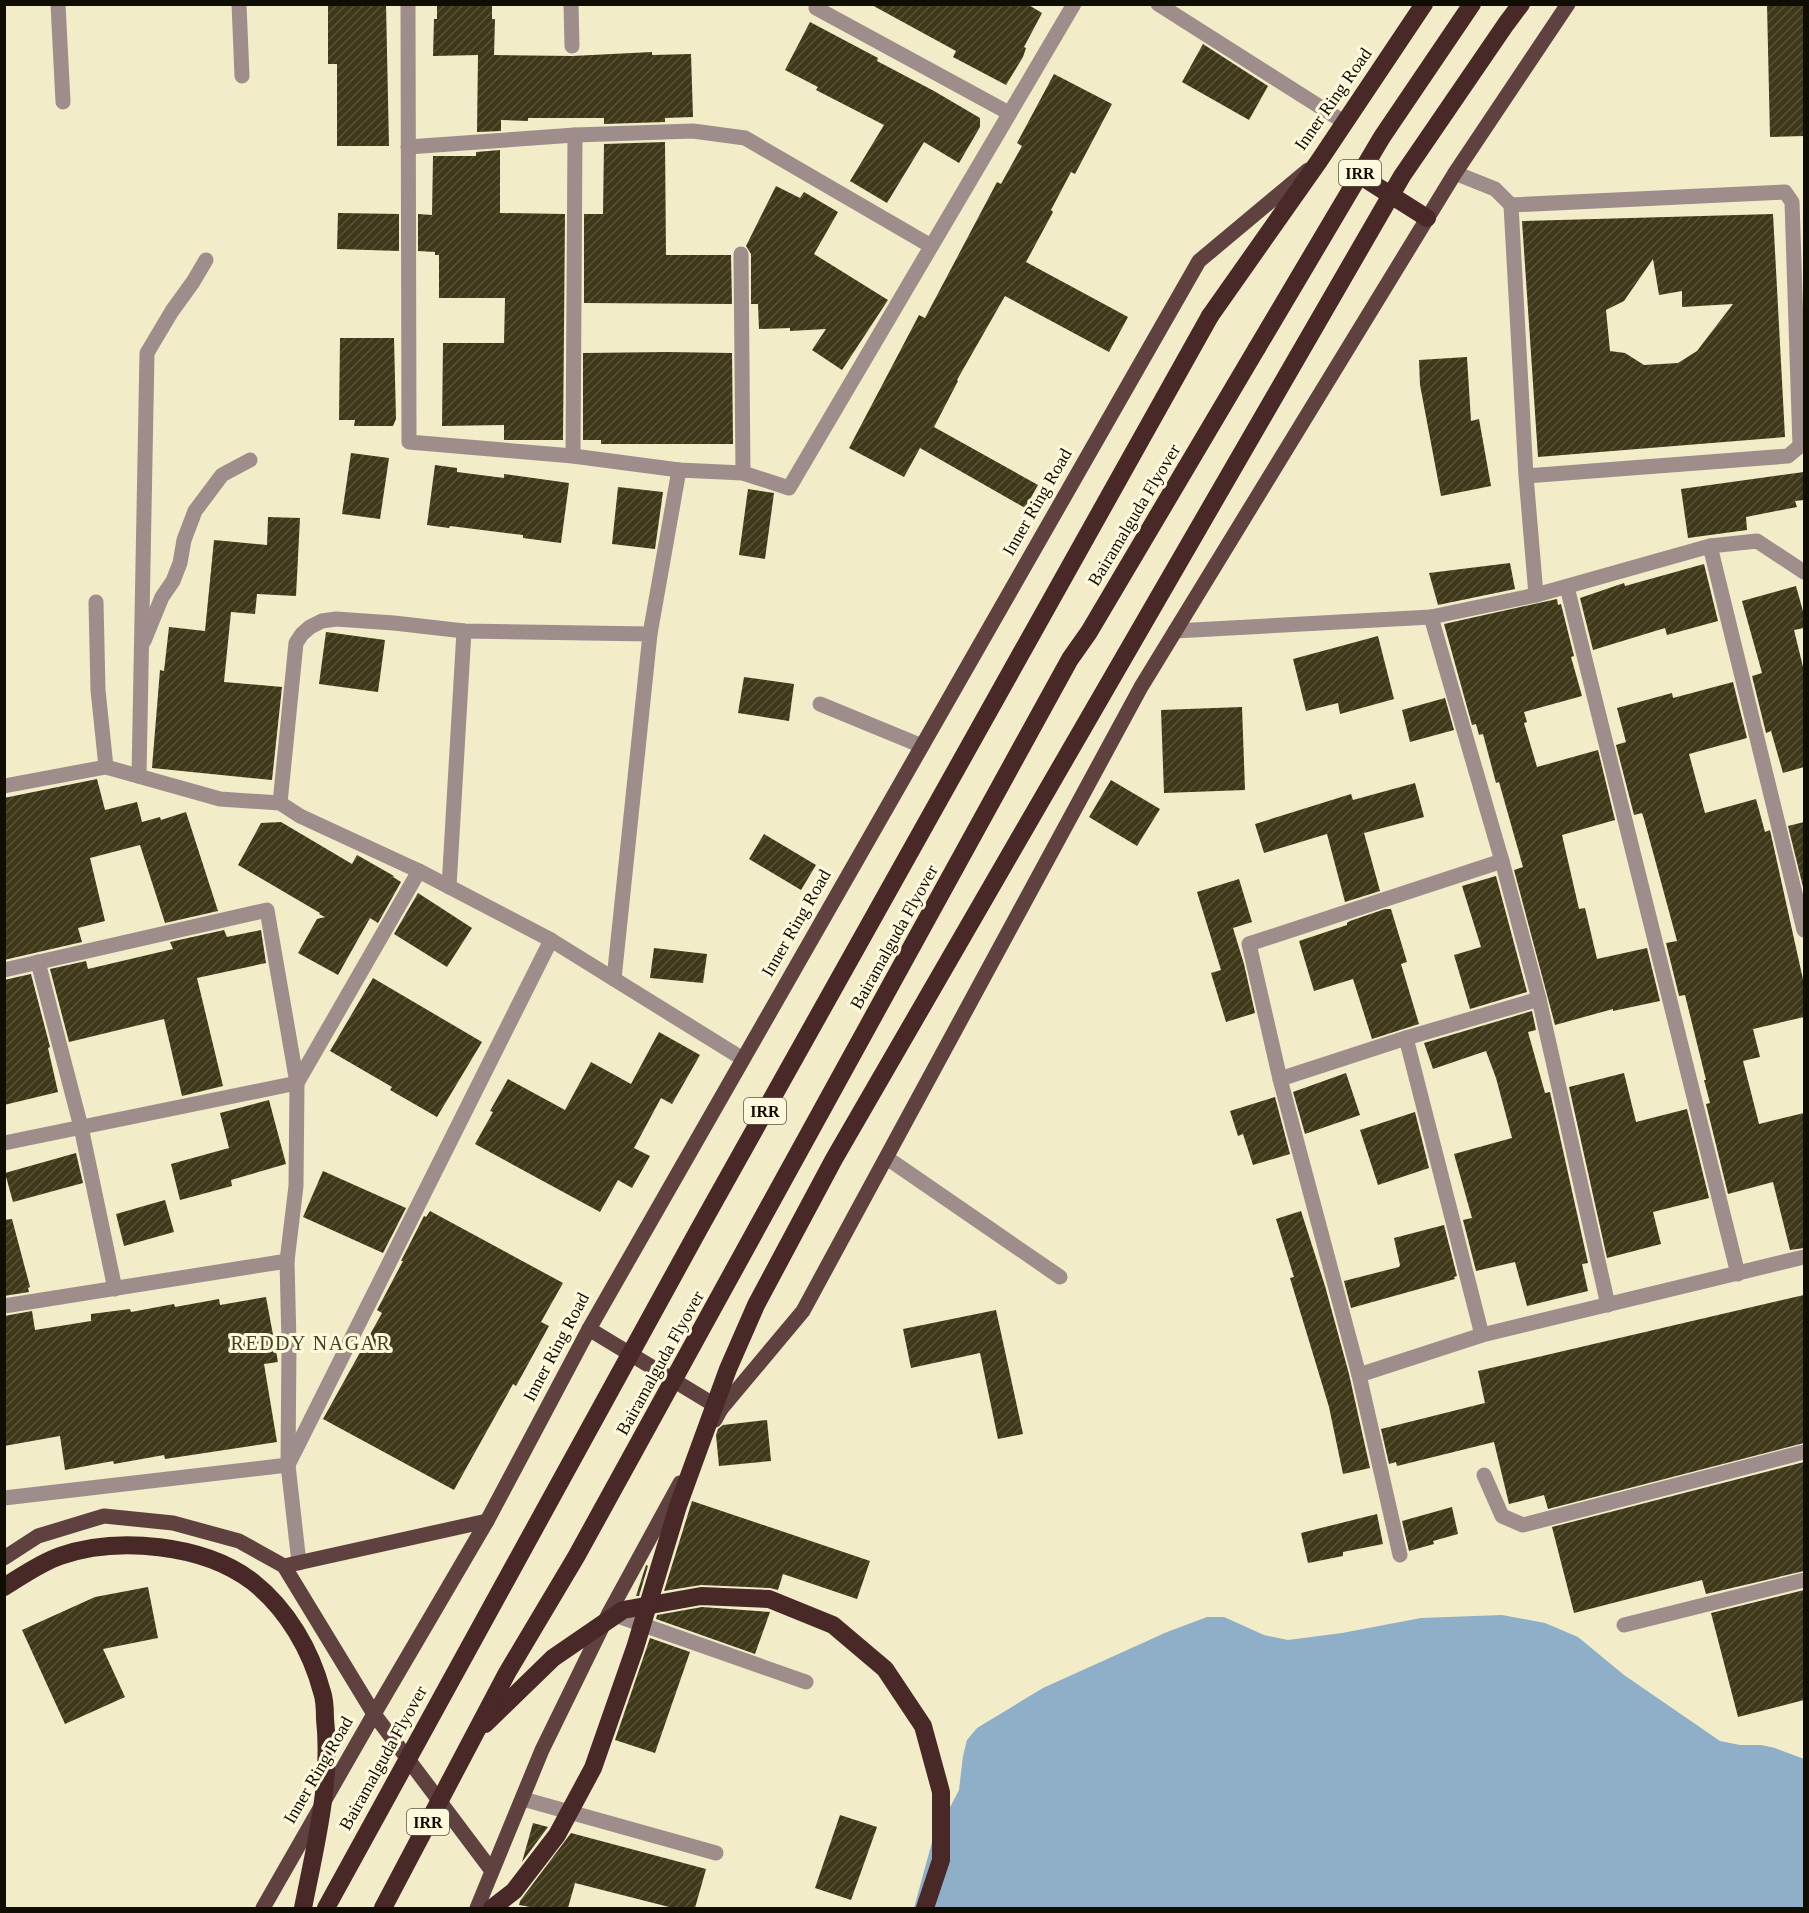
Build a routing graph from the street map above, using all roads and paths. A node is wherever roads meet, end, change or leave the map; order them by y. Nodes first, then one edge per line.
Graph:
1 (58, 4) edge
2 (239, 4) edge
3 (408, 4) edge
4 (571, 4) edge
5 (1074, 4) edge
6 (1158, 4) edge
7 (1424, 4) edge
8 (1472, 4) edge
9 (1521, 4) edge
10 (1568, 4) edge
11 (816, 8) dead end
12 (572, 46) dead end
13 (242, 76) dead end
14 (63, 102) dead end
15 (1009, 113) junction
16 (1344, 122) junction
17 (575, 135) junction
18 (408, 147) junction
19 (1319, 161) junction
20 (1455, 173) junction
21 (1359, 175) junction
22 (1511, 205) junction
23 (1427, 218) junction
24 (931, 246) junction
25 (741, 254) dead end
26 (206, 260) dead end
27 (573, 456) junction
28 (250, 460) dead end
29 (679, 470) junction
30 (743, 473) junction
31 (1526, 476) junction
32 (1710, 546) junction
33 (1804, 572) edge
34 (1567, 587) junction
35 (1536, 595) junction
36 (96, 602) dead end
37 (1431, 617) junction
38 (464, 631) junction
39 (1175, 632) junction
40 (650, 634) junction
41 (142, 646) junction
42 (820, 704) dead end
43 (922, 746) junction
44 (106, 767) junction
45 (139, 776) junction
46 (4, 786) edge
47 (280, 803) junction
48 (1502, 861) junction
49 (419, 871) junction
50 (449, 887) junction
51 (1804, 930) edge
52 (551, 940) junction
53 (38, 962) junction
54 (4, 970) edge
55 (614, 979) junction
56 (1539, 999) junction
57 (1406, 1038) junction
58 (743, 1059) junction
59 (1280, 1079) junction
60 (297, 1083) junction
61 (81, 1127) junction
62 (4, 1143) edge
63 (887, 1158) junction
64 (1804, 1257) edge
65 (287, 1261) junction
66 (1738, 1274) junction
67 (1060, 1277) dead end
68 (115, 1289) junction
69 (1608, 1305) junction
70 (4, 1306) edge
71 (589, 1329) junction
72 (1482, 1335) junction
73 (1359, 1376) junction
74 (721, 1409) junction
75 (1804, 1452) edge
76 (288, 1465) junction
77 (1484, 1475) dead end
78 (4, 1498) edge
79 (487, 1521) junction
80 (1400, 1556) dead end
81 (4, 1558) edge
82 (291, 1565) junction
83 (1804, 1580) edge
84 (4, 1587) edge
85 (609, 1613) junction
86 (1624, 1625) dead end
87 (806, 1682) dead end
88 (374, 1714) junction
89 (473, 1736) junction
90 (523, 1799) junction
91 (716, 1853) dead end
92 (492, 1871) junction
93 (483, 1906) edge
94 (263, 1908) edge
95 (303, 1908) edge
96 (326, 1908) edge
97 (383, 1908) edge
98 (508, 1908) edge
99 (925, 1908) edge

1 - 14 street
2 - 13 street
3 - 18 street
4 - 12 street
5 - 15 street
6 - 16 street
7 - 16 highway, Inner Ring Road / IRR
8 - 21 highway, Bairamalguda Flyover / IRR
9 - 93 highway, bridge
10 - 20 main road
11 - 15 street
15 - 24 street
16 - 19 highway, Inner Ring Road / IRR
17 - 18 street
17 - 24 street
17 - 27 street
18 - 27 street
19 - 43 main road, Inner Ring Road
19 - 96 highway, Bairamalguda Flyover / IRR, bridge
20 - 22 street
20 - 23 main road
21 - 23 highway
21 - 89 highway, Bairamalguda Flyover / IRR, bridge
22 - 31 street
22 - 31 street
23 - 39 main road
24 - 30 street
25 - 30 street
26 - 41 street
27 - 29 street
28 - 41 street
29 - 30 street
29 - 40 street
31 - 35 street
32 - 33 street
32 - 34 street
32 - 51 street
34 - 35 street
34 - 66 street
35 - 37 street
36 - 44 street
37 - 39 street
37 - 48 street
38 - 40 street
38 - 47 street
38 - 50 street
39 - 63 main road
40 - 55 street
41 - 45 street
42 - 43 street
43 - 58 main road, Inner Ring Road
44 - 45 street
44 - 46 street
45 - 47 street
47 - 49 street
48 - 56 street
48 - 59 street
49 - 50 street
49 - 60 street
50 - 52 street
52 - 55 street
52 - 76 street
53 - 54 street
53 - 60 street
53 - 61 street
55 - 58 street
56 - 57 street
56 - 69 street
57 - 59 street
57 - 72 street
58 - 71 main road, Inner Ring Road
59 - 73 street
60 - 61 street
60 - 65 street
61 - 62 street
61 - 68 street
63 - 67 street
63 - 74 main road
64 - 66 street
65 - 68 street
65 - 76 street
66 - 69 street
68 - 70 street
69 - 72 street
71 - 74 main road
71 - 79 main road, Inner Ring Road
72 - 73 street
73 - 80 street
74 - 85 main road
75 - 77 street
76 - 78 street
76 - 82 street
79 - 82 main road
79 - 88 main road, Inner Ring Road
81 - 82 main road
82 - 88 main road
83 - 86 street
84 - 95 highway, bridge
85 - 87 street
85 - 90 main road
88 - 92 main road
88 - 94 main road, Inner Ring Road
89 - 97 highway, Bairamalguda Flyover / IRR, bridge
89 - 99 highway, bridge
90 - 91 street
90 - 92 main road
92 - 93 main road
93 - 98 street

